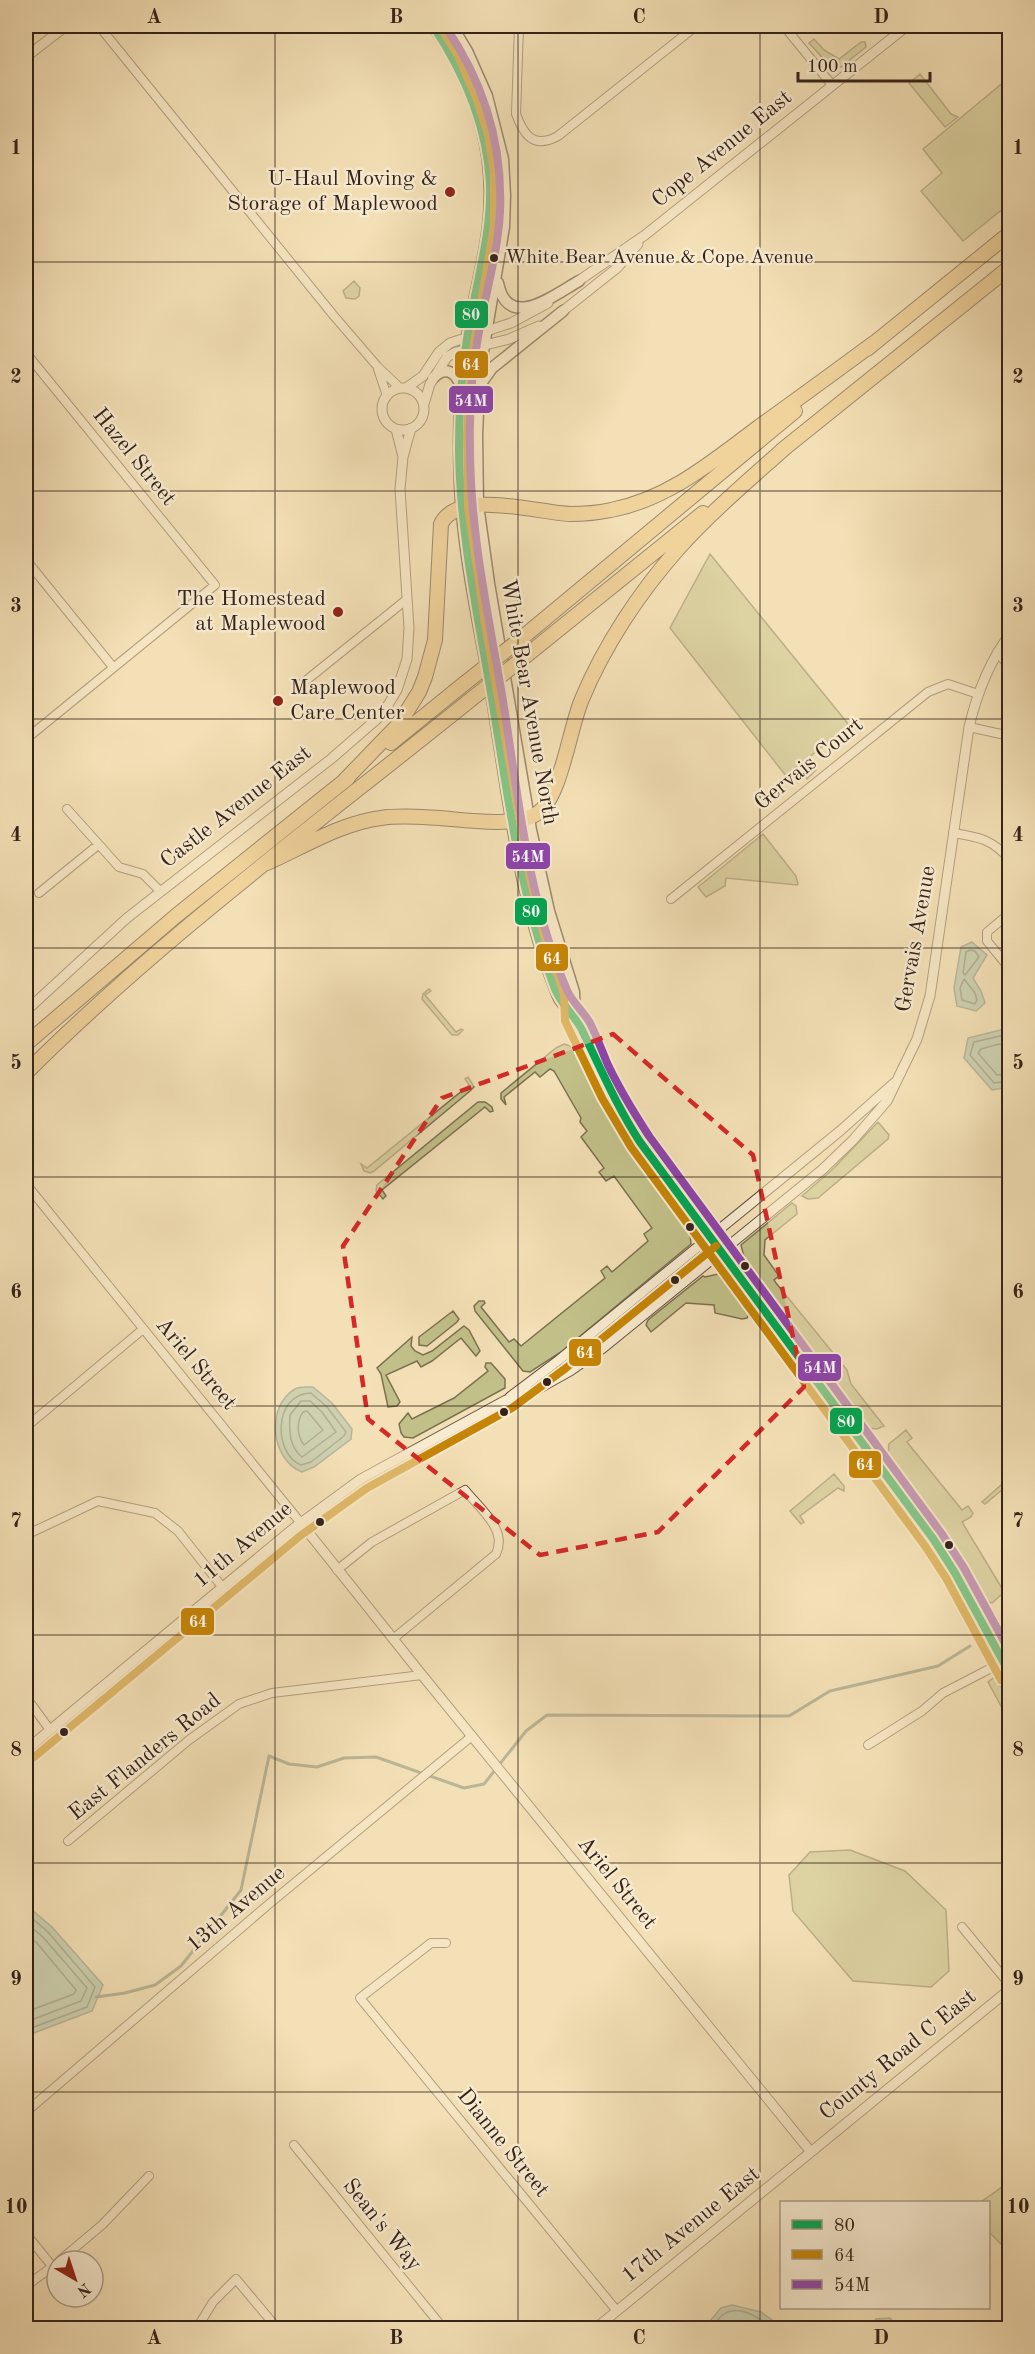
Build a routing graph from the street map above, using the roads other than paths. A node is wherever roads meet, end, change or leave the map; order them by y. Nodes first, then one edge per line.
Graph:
1 (66, 26) edge
2 (99, 26) edge
3 (433, 26) edge
4 (452, 26) edge
5 (519, 26) edge
6 (696, 26) edge
7 (784, 26) edge
8 (907, 26) edge
9 (26, 57) edge
10 (832, 85) junction
11 (1010, 233) edge
12 (645, 235) junction
13 (1010, 267) edge
14 (497, 278) junction
15 (579, 281) junction
16 (562, 311) junction
17 (487, 331) junction
18 (467, 337) junction
19 (874, 343) junction
20 (484, 345) junction
21 (465, 350) junction
22 (26, 353) edge
23 (378, 367) junction
24 (433, 378) junction
25 (403, 388) junction
26 (462, 388) junction
27 (479, 391) junction
28 (387, 396) junction
29 (424, 404) junction
30 (396, 429) junction
31 (411, 429) junction
32 (786, 447) junction
33 (403, 457) junction
34 (478, 505) junction
35 (462, 508) junction
36 (26, 560) edge
37 (406, 600) junction
38 (1010, 634) edge
39 (997, 652) junction
40 (1010, 667) edge
41 (113, 668) junction
42 (298, 687) dead end
43 (978, 694) junction
44 (969, 726) junction
45 (1010, 736) edge
46 (26, 739) edge
47 (342, 783) junction
48 (67, 809) dead end
49 (529, 816) junction
50 (512, 820) junction
51 (953, 833) junction
52 (99, 845) junction
53 (1010, 860) edge
54 (267, 863) junction
55 (160, 891) junction
56 (39, 893) dead end
57 (671, 899) dead end
58 (1010, 913) edge
59 (1010, 969) edge
60 (26, 1011) edge
61 (574, 1018) junction
62 (26, 1044) edge
63 (26, 1073) edge
64 (895, 1081) junction
65 (26, 1184) edge
66 (32, 1192) junction
67 (26, 1199) edge
68 (709, 1238) junction
69 (720, 1252) junction
70 (142, 1330) junction
71 (506, 1400) junction
72 (26, 1427) edge
73 (300, 1522) junction
74 (26, 1535) edge
75 (337, 1570) junction
76 (223, 1588) junction
77 (393, 1639) junction
78 (1003, 1662) junction
79 (422, 1675) junction
80 (1010, 1675) edge
81 (26, 1697) edge
82 (50, 1730) junction
83 (472, 1736) junction
84 (868, 1745) dead end
85 (26, 1750) edge
86 (68, 1841) dead end
87 (962, 1927) dead end
88 (446, 1943) dead end
89 (1010, 1987) edge
90 (26, 2112) edge
91 (294, 2145) dead end
92 (811, 2152) junction
93 (149, 2176) dead end
94 (26, 2234) edge
95 (73, 2249) edge
96 (45, 2252) edge
97 (45, 2271) edge
98 (26, 2286) edge
99 (617, 2311) junction
100 (197, 2328) edge
101 (277, 2328) edge
102 (443, 2328) edge
103 (596, 2328) edge

1 - 9 street
2 - 23 street
3 - 18 main road, White Bear Avenue North
4 - 14 main road, White Bear Avenue North
5 - 6 street
7 - 10 street
8 - 10 street, Cope Avenue East
10 - 12 street, Cope Avenue East
11 - 19 highway
12 - 15 street, Cope Avenue East
12 - 16 street, Cope Avenue East
13 - 32 highway
14 - 15 main road
14 - 17 main road, White Bear Avenue North
15 - 17 street, Cope Avenue East
16 - 20 street, Cope Avenue East
16 - 27 main road
17 - 18 street
17 - 20 main road, White Bear Avenue North
18 - 21 main road, White Bear Avenue North
18 - 25 street
19 - 34 highway
19 - 47 highway, bridge
20 - 21 street, Cope Avenue East
20 - 27 main road, White Bear Avenue North
21 - 24 street
21 - 26 main road, White Bear Avenue North
22 - 41 street, Hazel Street
23 - 25 street
23 - 28 street
24 - 26 main road
24 - 29 street
25 - 28 street
25 - 29 street
26 - 35 main road, White Bear Avenue North
27 - 34 main road, White Bear Avenue North
28 - 30 street
29 - 31 street
30 - 31 street
30 - 33 street
31 - 33 street
32 - 49 highway
32 - 54 highway, bridge
33 - 37 street, Castle Avenue East
34 - 35 highway
34 - 49 main road, White Bear Avenue North
35 - 47 highway
35 - 50 main road, White Bear Avenue North
36 - 41 street
37 - 42 street
37 - 55 street, Castle Avenue East
38 - 39 street, Gervais Avenue
39 - 40 street
39 - 43 street, Gervais Avenue
41 - 46 street
43 - 44 street, Gervais Avenue
43 - 57 street, Gervais Court
44 - 45 street
44 - 51 street, Gervais Avenue
47 - 62 highway
48 - 52 street
49 - 50 highway
49 - 61 main road, White Bear Avenue North
50 - 54 highway
50 - 61 main road, White Bear Avenue North
51 - 53 street
51 - 64 street, Gervais Avenue
52 - 55 street
52 - 56 street
54 - 63 highway
55 - 60 street, Castle Avenue East
58 - 59 street
61 - 68 main road
64 - 68 street, Gervais Avenue
64 - 69 street, Gervais Avenue
65 - 66 street, Ariel Street
66 - 67 street
66 - 70 street, Ariel Street
68 - 69 main road
68 - 71 street, 11th Avenue
69 - 71 street, 11th Avenue
69 - 78 main road
70 - 72 street
70 - 73 street, Ariel Street
71 - 73 street, 11th Avenue
73 - 75 street, Ariel Street
73 - 76 street, 11th Avenue
74 - 76 street
75 - 77 street, Ariel Street
75 - 77 street
76 - 82 street, 11th Avenue
77 - 79 street, Ariel Street
78 - 80 main road
78 - 84 street
79 - 83 street, Ariel Street
79 - 86 street, East Flanders Road
81 - 82 street
82 - 85 street, 11th Avenue
83 - 90 street, 13th Avenue
83 - 92 street, Ariel Street
87 - 89 street
88 - 99 street, Dianne Street
89 - 92 street, County Road C East
91 - 102 street, Sean's Way
92 - 99 street, 17th Avenue East
93 - 95 street
94 - 96 street
97 - 98 street
99 - 103 street, 17th Avenue East
100 - 101 street

